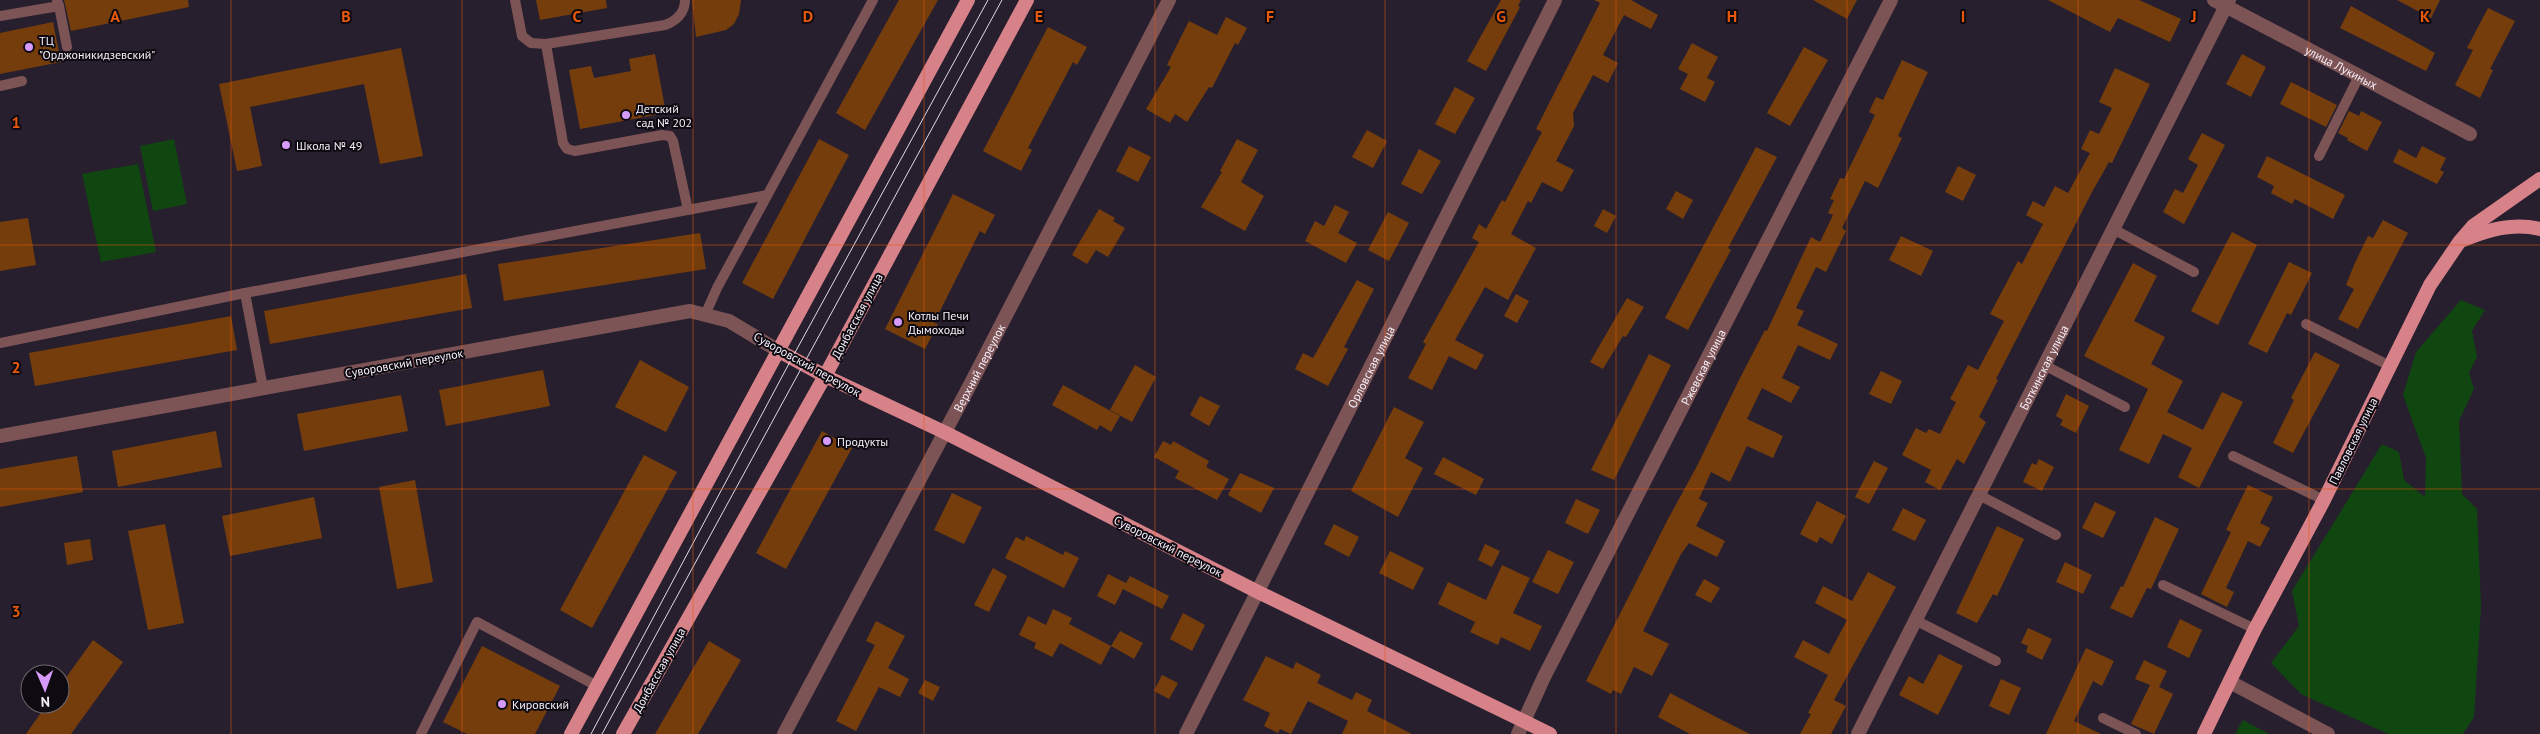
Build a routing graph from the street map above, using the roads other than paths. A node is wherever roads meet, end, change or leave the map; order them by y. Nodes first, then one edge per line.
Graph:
1 (515, 0) edge
2 (685, 0) edge
3 (874, 0) edge
4 (968, 0) edge
5 (1027, 0) edge
6 (1169, 0) edge
7 (1555, 0) edge
8 (1891, 0) edge
9 (2223, 2) edge
10 (58, 3) edge
11 (0, 16) edge
12 (546, 44) junction
13 (67, 48) dead end
14 (2359, 76) junction
15 (22, 81) dead end
16 (0, 86) edge
17 (2470, 134) dead end
18 (2319, 156) dead end
19 (2540, 179) edge
20 (768, 195) junction
21 (688, 210) junction
22 (2113, 229) junction
23 (2540, 229) edge
24 (2460, 241) junction
25 (2194, 272) dead end
26 (245, 293) junction
27 (705, 315) junction
28 (2306, 324) dead end
29 (0, 343) edge
30 (780, 351) junction
31 (2044, 365) junction
32 (2390, 366) junction
33 (825, 376) junction
34 (263, 388) junction
35 (2125, 407) dead end
36 (944, 432) junction
37 (0, 436) edge
38 (2233, 456) dead end
39 (1979, 495) junction
40 (2324, 500) junction
41 (2056, 535) dead end
42 (2163, 585) dead end
43 (1258, 592) junction
44 (1915, 620) junction
45 (2255, 629) junction
46 (1996, 661) dead end
47 (2230, 682) junction
48 (597, 686) junction
49 (2103, 718) dead end
50 (1523, 720) junction
51 (421, 734) edge
52 (571, 734) edge
53 (623, 734) edge
54 (784, 734) edge
55 (1186, 734) edge
56 (1518, 734) edge
57 (1550, 734) edge
58 (1858, 734) edge
59 (2136, 734) edge
60 (2204, 734) edge
61 (2328, 734) edge

1 - 12 lane
2 - 12 lane
3 - 20 lane
4 - 30 main road
5 - 33 main road, Донбасская улица
6 - 36 street, Верхний переулок
7 - 43 street, Орловская улица
8 - 50 street, Ржевская улица
9 - 14 street, улица Лукиных
9 - 22 street, Боткинская улица
10 - 11 lane
10 - 13 lane
12 - 21 lane
14 - 17 street, улица Лукиных
14 - 18 lane
15 - 16 lane
19 - 24 main road, Павловская улица
20 - 21 lane
20 - 27 lane
21 - 26 lane
22 - 25 lane
22 - 31 street, Боткинская улица
23 - 24 main road
24 - 32 main road, Павловская улица
26 - 29 lane
26 - 34 lane
27 - 30 street, Суворовский переулок
27 - 34 street, Суворовский переулок
28 - 32 lane
30 - 33 main road, Суворовский переулок
30 - 48 main road
31 - 35 lane
31 - 39 street, Боткинская улица
32 - 40 main road, Павловская улица
33 - 36 main road, Суворовский переулок
33 - 53 main road, Донбасская улица
34 - 37 street, Суворовский переулок
36 - 43 main road, Суворовский переулок
36 - 54 street, Верхний переулок
38 - 40 lane
39 - 41 lane
39 - 44 street, Боткинская улица
40 - 45 main road, Павловская улица
42 - 45 lane
43 - 50 main road, Суворовский переулок
43 - 55 street, Орловская улица
44 - 46 lane
44 - 58 street, Боткинская улица
45 - 47 main road, Павловская улица
47 - 60 main road, Павловская улица
47 - 61 street
48 - 51 lane
48 - 52 main road
49 - 59 lane
50 - 56 street, Ржевская улица
50 - 57 main road, Суворовский переулок

